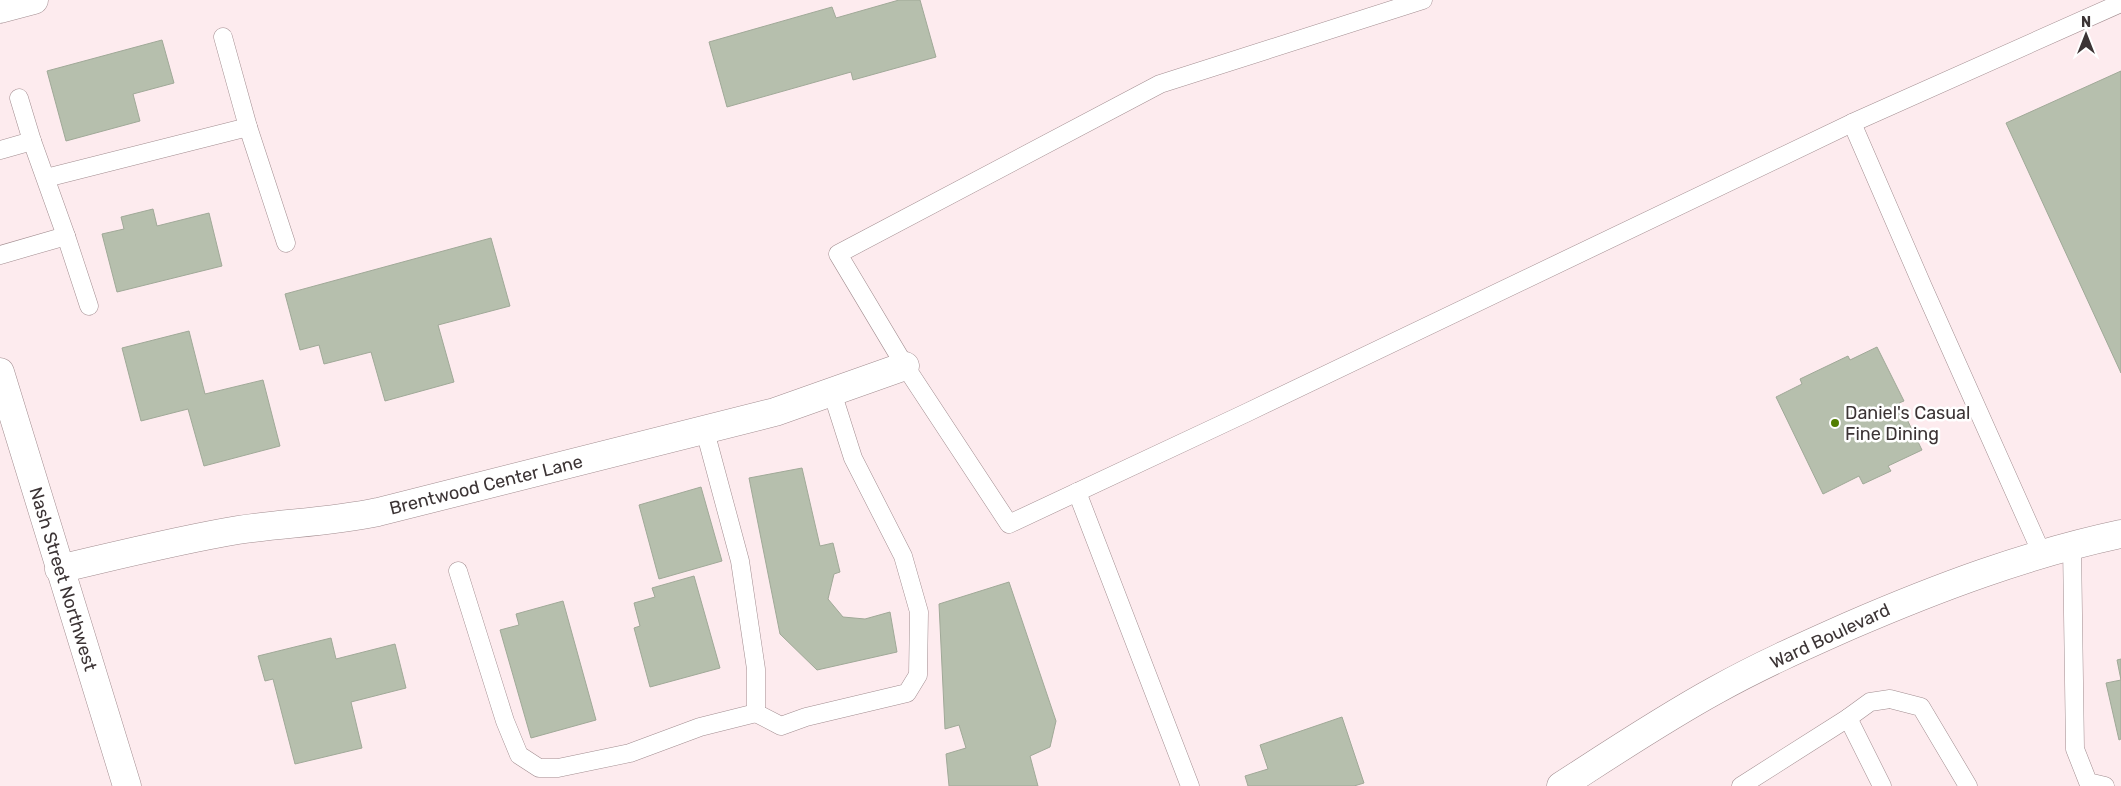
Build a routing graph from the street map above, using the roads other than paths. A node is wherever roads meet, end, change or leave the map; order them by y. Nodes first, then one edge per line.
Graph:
1 (34, 0) edge
2 (1423, 0) edge
3 (2121, 3) edge
4 (0, 9) edge
5 (223, 37) dead end
6 (19, 98) dead end
7 (1852, 123) junction
8 (248, 127) junction
9 (32, 141) junction
10 (0, 150) edge
11 (46, 178) junction
12 (66, 236) junction
13 (286, 243) dead end
14 (0, 255) edge
15 (89, 306) dead end
16 (905, 366) junction
17 (0, 372) edge
18 (832, 392) junction
19 (705, 431) junction
20 (1077, 492) junction
21 (2121, 534) edge
22 (2072, 546) junction
23 (2042, 554) junction
24 (59, 569) junction
25 (458, 571) dead end
26 (756, 713) junction
27 (1848, 718) junction
28 (127, 786) edge
29 (1190, 786) edge
30 (1561, 786) edge
31 (1742, 786) edge
32 (1882, 786) edge
33 (1968, 786) edge
34 (2105, 786) edge

1 - 4 main road
2 - 16 lane
3 - 7 lane
5 - 8 lane
6 - 9 lane
7 - 20 lane
7 - 23 lane
8 - 11 lane
8 - 13 lane
9 - 10 lane
9 - 11 lane
11 - 12 lane
12 - 14 lane
12 - 15 lane
16 - 18 main road, Brentwood Center Lane
16 - 20 lane
17 - 24 main road, Nash Street Northwest
18 - 19 main road, Brentwood Center Lane
18 - 26 lane
19 - 24 main road, Brentwood Center Lane
19 - 26 lane
20 - 29 lane
21 - 22 main road, Ward Boulevard
22 - 23 main road, Ward Boulevard
22 - 34 lane
23 - 30 main road, Ward Boulevard
24 - 28 main road, Nash Street Northwest
25 - 26 lane
27 - 31 lane
27 - 32 lane
27 - 33 lane

